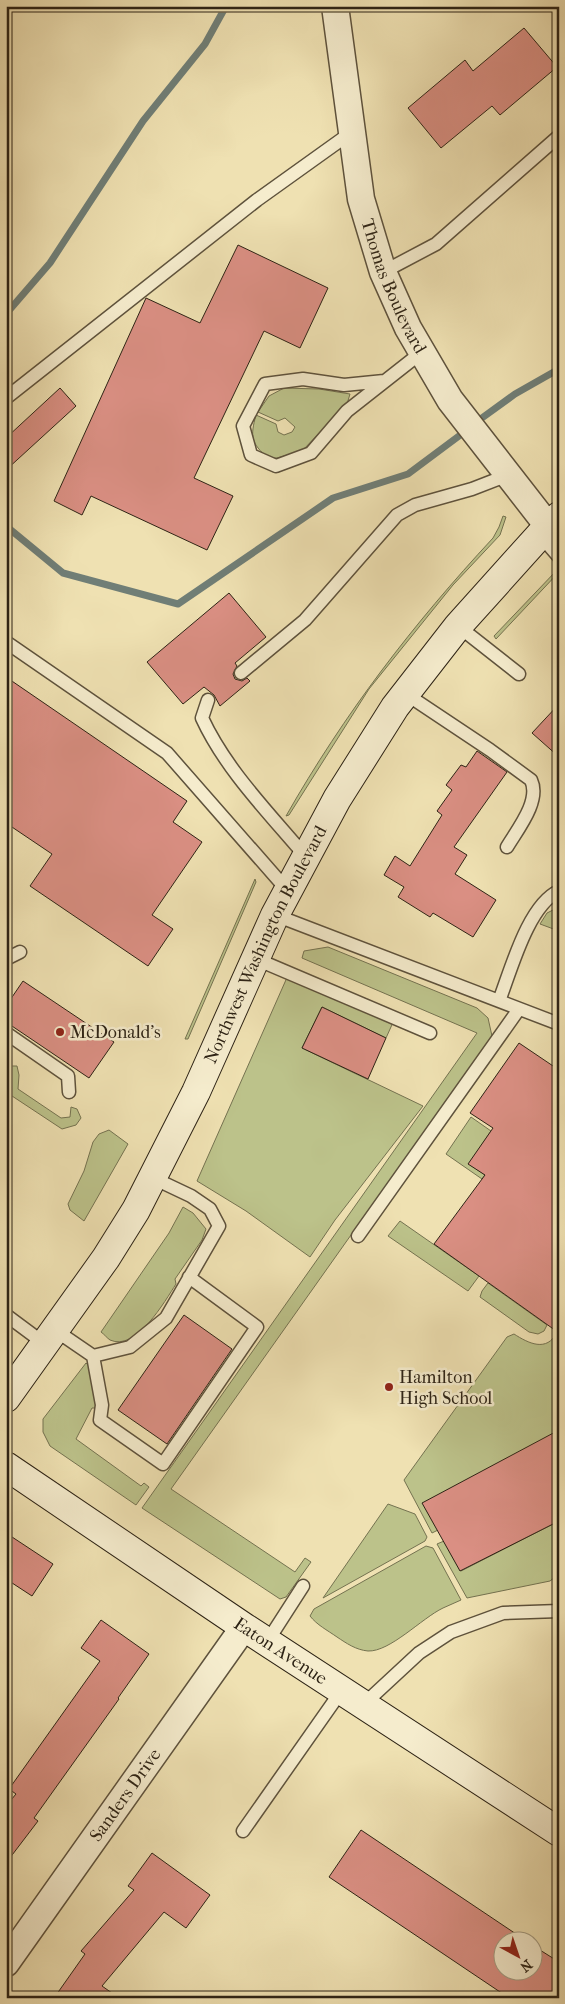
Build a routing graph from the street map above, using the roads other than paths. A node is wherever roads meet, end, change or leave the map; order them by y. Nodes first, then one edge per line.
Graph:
1 (335, 6) edge
2 (352, 132) junction
3 (559, 136) edge
4 (383, 272) junction
5 (422, 352) junction
6 (384, 381) junction
7 (6, 398) edge
8 (508, 476) junction
9 (549, 525) edge
10 (559, 557) edge
11 (458, 626) junction
12 (6, 642) edge
13 (241, 673) dead end
14 (519, 674) dead end
15 (406, 694) junction
16 (208, 700) dead end
17 (507, 847) dead end
18 (306, 857) junction
19 (559, 891) edge
20 (288, 892) junction
21 (275, 915) junction
22 (6, 950) edge
23 (6, 959) edge
24 (256, 959) junction
25 (500, 1001) junction
26 (519, 1009) junction
27 (559, 1024) edge
28 (6, 1032) edge
29 (430, 1034) dead end
30 (69, 1092) dead end
31 (153, 1178) junction
32 (358, 1236) dead end
33 (188, 1279) junction
34 (6, 1315) edge
35 (50, 1337) junction
36 (93, 1356) junction
37 (6, 1398) edge
38 (6, 1466) edge
39 (303, 1586) dead end
40 (559, 1611) edge
41 (244, 1627) junction
42 (267, 1642) junction
43 (353, 1697) junction
44 (243, 1831) dead end
45 (559, 1832) edge
46 (6, 1963) edge

1 - 2 street, Thomas Boulevard
2 - 4 street, Thomas Boulevard
2 - 7 lane
3 - 4 lane
4 - 5 street, Thomas Boulevard
5 - 6 lane
5 - 8 street, Thomas Boulevard
6 - 6 lane
8 - 9 street, Thomas Boulevard
8 - 13 lane
9 - 10 lane
9 - 11 main road, Northwest Washington Boulevard
11 - 14 lane
11 - 15 main road, Northwest Washington Boulevard
12 - 20 lane
15 - 17 lane
15 - 18 main road, Northwest Washington Boulevard
16 - 18 lane
18 - 20 main road, Northwest Washington Boulevard
19 - 25 lane
20 - 21 main road, Northwest Washington Boulevard
21 - 24 main road, Northwest Washington Boulevard
21 - 25 lane
22 - 23 lane
24 - 29 lane
24 - 31 main road, Northwest Washington Boulevard
25 - 26 lane
26 - 27 lane
26 - 32 lane
28 - 30 lane
31 - 33 lane
31 - 35 main road, Northwest Washington Boulevard
33 - 36 lane
33 - 36 lane
34 - 35 lane
35 - 36 lane
35 - 37 main road, Northwest Washington Boulevard
38 - 41 main road, Eaton Avenue
39 - 42 lane
40 - 43 lane
41 - 42 main road, Eaton Avenue
41 - 46 street, Sanders Drive
42 - 43 main road, Eaton Avenue
43 - 44 lane
43 - 45 main road, Eaton Avenue

